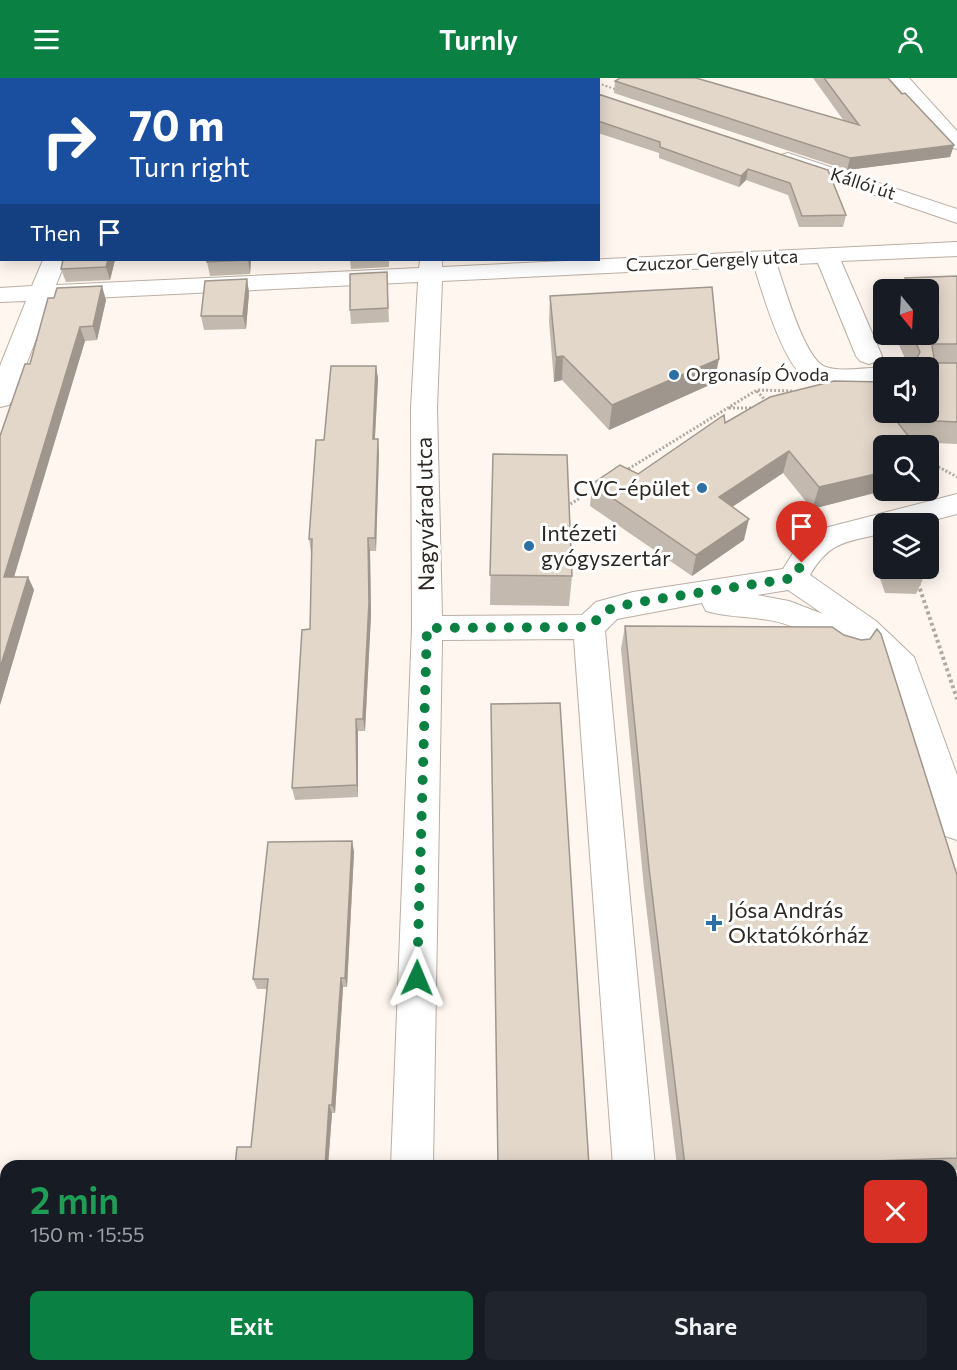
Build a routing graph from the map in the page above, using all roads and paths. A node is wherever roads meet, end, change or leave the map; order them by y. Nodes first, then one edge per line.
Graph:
1 (900, 78) edge
2 (957, 143) edge
3 (766, 152) edge
4 (957, 216) edge
5 (957, 249) edge
6 (827, 256) junction
7 (763, 259) junction
8 (54, 261) edge
9 (431, 268) edge
10 (42, 293) junction
11 (0, 295) edge
12 (868, 356) dead end
13 (873, 375) edge
14 (757, 390) junction
15 (795, 391) edge
16 (0, 399) edge
17 (729, 408) junction
18 (939, 466) edge
19 (617, 476) edge
20 (957, 478) edge
21 (597, 488) edge
22 (957, 504) edge
23 (567, 506) edge
24 (794, 578) junction
25 (917, 579) dead end
26 (643, 601) junction
27 (589, 627) junction
28 (427, 628) junction
29 (849, 651) edge
30 (957, 699) edge
31 (957, 825) edge
32 (412, 1160) edge
33 (633, 1160) edge

1 - 2 street
3 - 4 street, Kállói út
5 - 6 street, Czuczor Gergely utca
6 - 7 street, Czuczor Gergely utca
6 - 12 street
7 - 9 street, Czuczor Gergely utca
7 - 13 street
8 - 10 street
9 - 10 street, Czuczor Gergely utca
9 - 28 street, Nagyvárad utca
10 - 11 street, Czuczor Gergely utca
10 - 16 street
14 - 15 path
14 - 17 path
14 - 17 path
17 - 19 path
18 - 20 path
21 - 23 path
22 - 24 street
24 - 26 street
24 - 31 street
25 - 30 path
26 - 27 street
26 - 29 street
27 - 28 street
27 - 33 street
28 - 32 street, Nagyvárad utca

